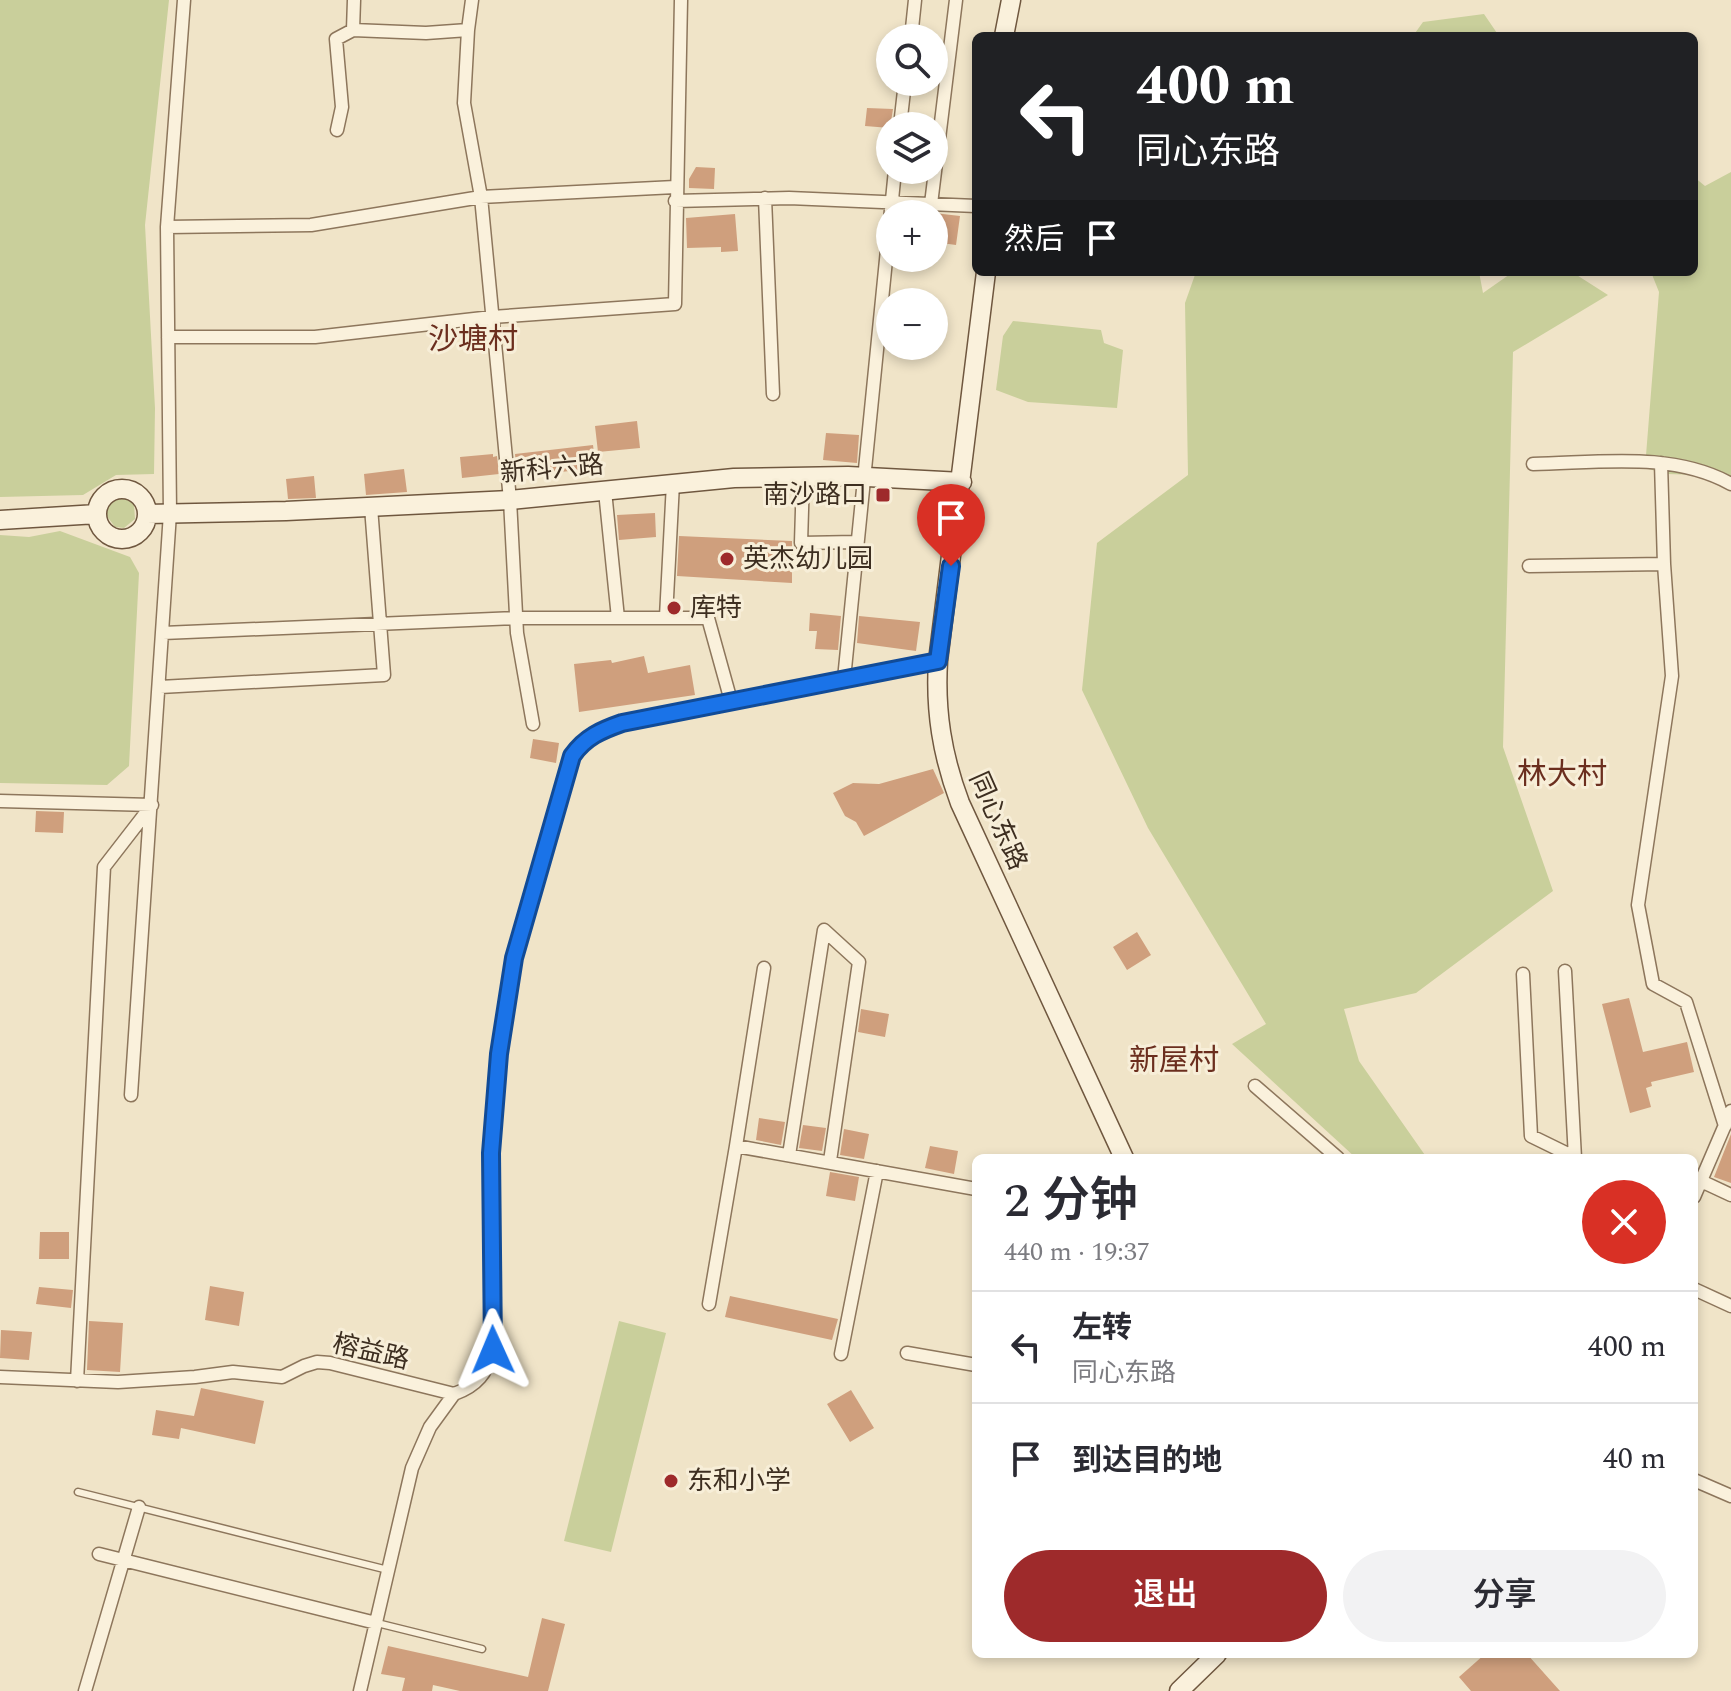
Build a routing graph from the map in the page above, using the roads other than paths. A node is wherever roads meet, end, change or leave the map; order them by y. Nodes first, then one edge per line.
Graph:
1 (184, 0) edge
2 (354, 0) edge
3 (472, 0) edge
4 (681, 0) edge
5 (915, 0) edge
6 (956, 0) edge
7 (1011, 0) edge
8 (912, 24) edge
9 (353, 30) junction
10 (468, 30) junction
11 (1005, 32) edge
12 (337, 130) dead end
13 (675, 187) junction
14 (481, 197) junction
15 (765, 198) junction
16 (931, 200) edge
17 (675, 201) junction
18 (876, 202) edge
19 (948, 205) edge
20 (972, 206) edge
21 (167, 227) junction
22 (884, 272) edge
23 (986, 276) edge
24 (492, 317) junction
25 (168, 337) junction
26 (773, 394) dead end
27 (1661, 463) junction
28 (1533, 464) dead end
29 (803, 477) junction
30 (863, 477) junction
31 (962, 482) junction
32 (673, 483) junction
33 (1731, 484) edge
34 (605, 491) junction
35 (510, 500) junction
36 (371, 507) junction
37 (170, 513) junction
38 (97, 514) junction
39 (147, 514) junction
40 (0, 520) edge
41 (856, 542) junction
42 (1664, 564) junction
43 (1529, 566) dead end
44 (666, 617) junction
45 (517, 618) junction
46 (618, 618) junction
47 (380, 624) junction
48 (163, 633) junction
49 (938, 661) junction
50 (844, 679) junction
51 (160, 687) junction
52 (731, 701) junction
53 (533, 724) dead end
54 (0, 801) edge
55 (152, 805) junction
56 (764, 968) dead end
57 (1565, 971) dead end
58 (1523, 974) dead end
59 (1255, 1086) dead end
60 (131, 1095) dead end
61 (1731, 1111) edge
62 (1725, 1126) junction
63 (736, 1146) junction
64 (1122, 1154) edge
65 (1333, 1154) edge
66 (1567, 1154) edge
67 (1575, 1154) edge
68 (789, 1155) junction
69 (830, 1161) junction
70 (877, 1171) junction
71 (1701, 1181) junction
72 (972, 1188) edge
73 (1698, 1188) edge
74 (1731, 1195) edge
75 (1698, 1291) edge
76 (709, 1304) dead end
77 (1731, 1306) edge
78 (907, 1353) dead end
79 (841, 1354) dead end
80 (972, 1364) edge
81 (0, 1377) edge
82 (77, 1381) junction
83 (454, 1394) junction
84 (1698, 1482) edge
85 (78, 1492) dead end
86 (1731, 1496) edge
87 (139, 1507) junction
88 (99, 1554) dead end
89 (123, 1561) junction
90 (388, 1570) junction
91 (376, 1623) junction
92 (482, 1649) dead end
93 (1213, 1658) edge
94 (85, 1691) edge
95 (360, 1691) edge
96 (1179, 1691) edge

1 - 21 street
2 - 9 street
3 - 10 street
4 - 13 street
5 - 8 street
6 - 16 street
7 - 11 street
9 - 10 street
9 - 12 street
10 - 14 street
13 - 14 street
13 - 17 street
14 - 21 street
14 - 24 street
15 - 17 street
15 - 18 street
15 - 26 street
17 - 24 street
19 - 20 street
21 - 25 street
22 - 30 street
23 - 31 street, 同心东路
24 - 25 street
24 - 35 street
25 - 37 street
27 - 28 street
27 - 33 street
27 - 42 street
29 - 30 street, 新科六路
29 - 32 street, 新科六路
29 - 41 street
30 - 31 street, 新科六路
30 - 41 street
31 - 49 street, 同心东路
32 - 34 street, 新科六路
32 - 44 street
34 - 35 street, 新科六路
34 - 46 street
35 - 36 street, 新科六路
35 - 45 street
36 - 37 street, 新科六路
36 - 47 street
37 - 39 street, 新科六路
37 - 48 street
38 - 39 street
38 - 39 street
38 - 40 street
41 - 50 street
42 - 43 street
42 - 62 street
44 - 46 street
44 - 52 street
45 - 46 street
45 - 47 street
45 - 53 street
47 - 48 street
47 - 51 street
48 - 51 street
49 - 50 street
49 - 64 street, 同心东路
50 - 52 street
51 - 55 street
52 - 83 street
54 - 55 street
55 - 60 street
55 - 82 street
56 - 63 street
57 - 67 street
58 - 66 street
59 - 65 street
61 - 62 street
62 - 71 street
63 - 68 street
63 - 76 street
68 - 69 street
68 - 69 street
69 - 70 street
70 - 72 street
70 - 79 street
71 - 73 street
71 - 74 street
75 - 77 street
78 - 80 street
81 - 82 street, 榕益路
82 - 83 street, 榕益路
83 - 90 street
84 - 86 street
85 - 87 lane
87 - 89 street
87 - 90 lane
88 - 89 street
89 - 91 street
89 - 94 street
90 - 91 street
91 - 92 lane
91 - 95 street
93 - 96 street

